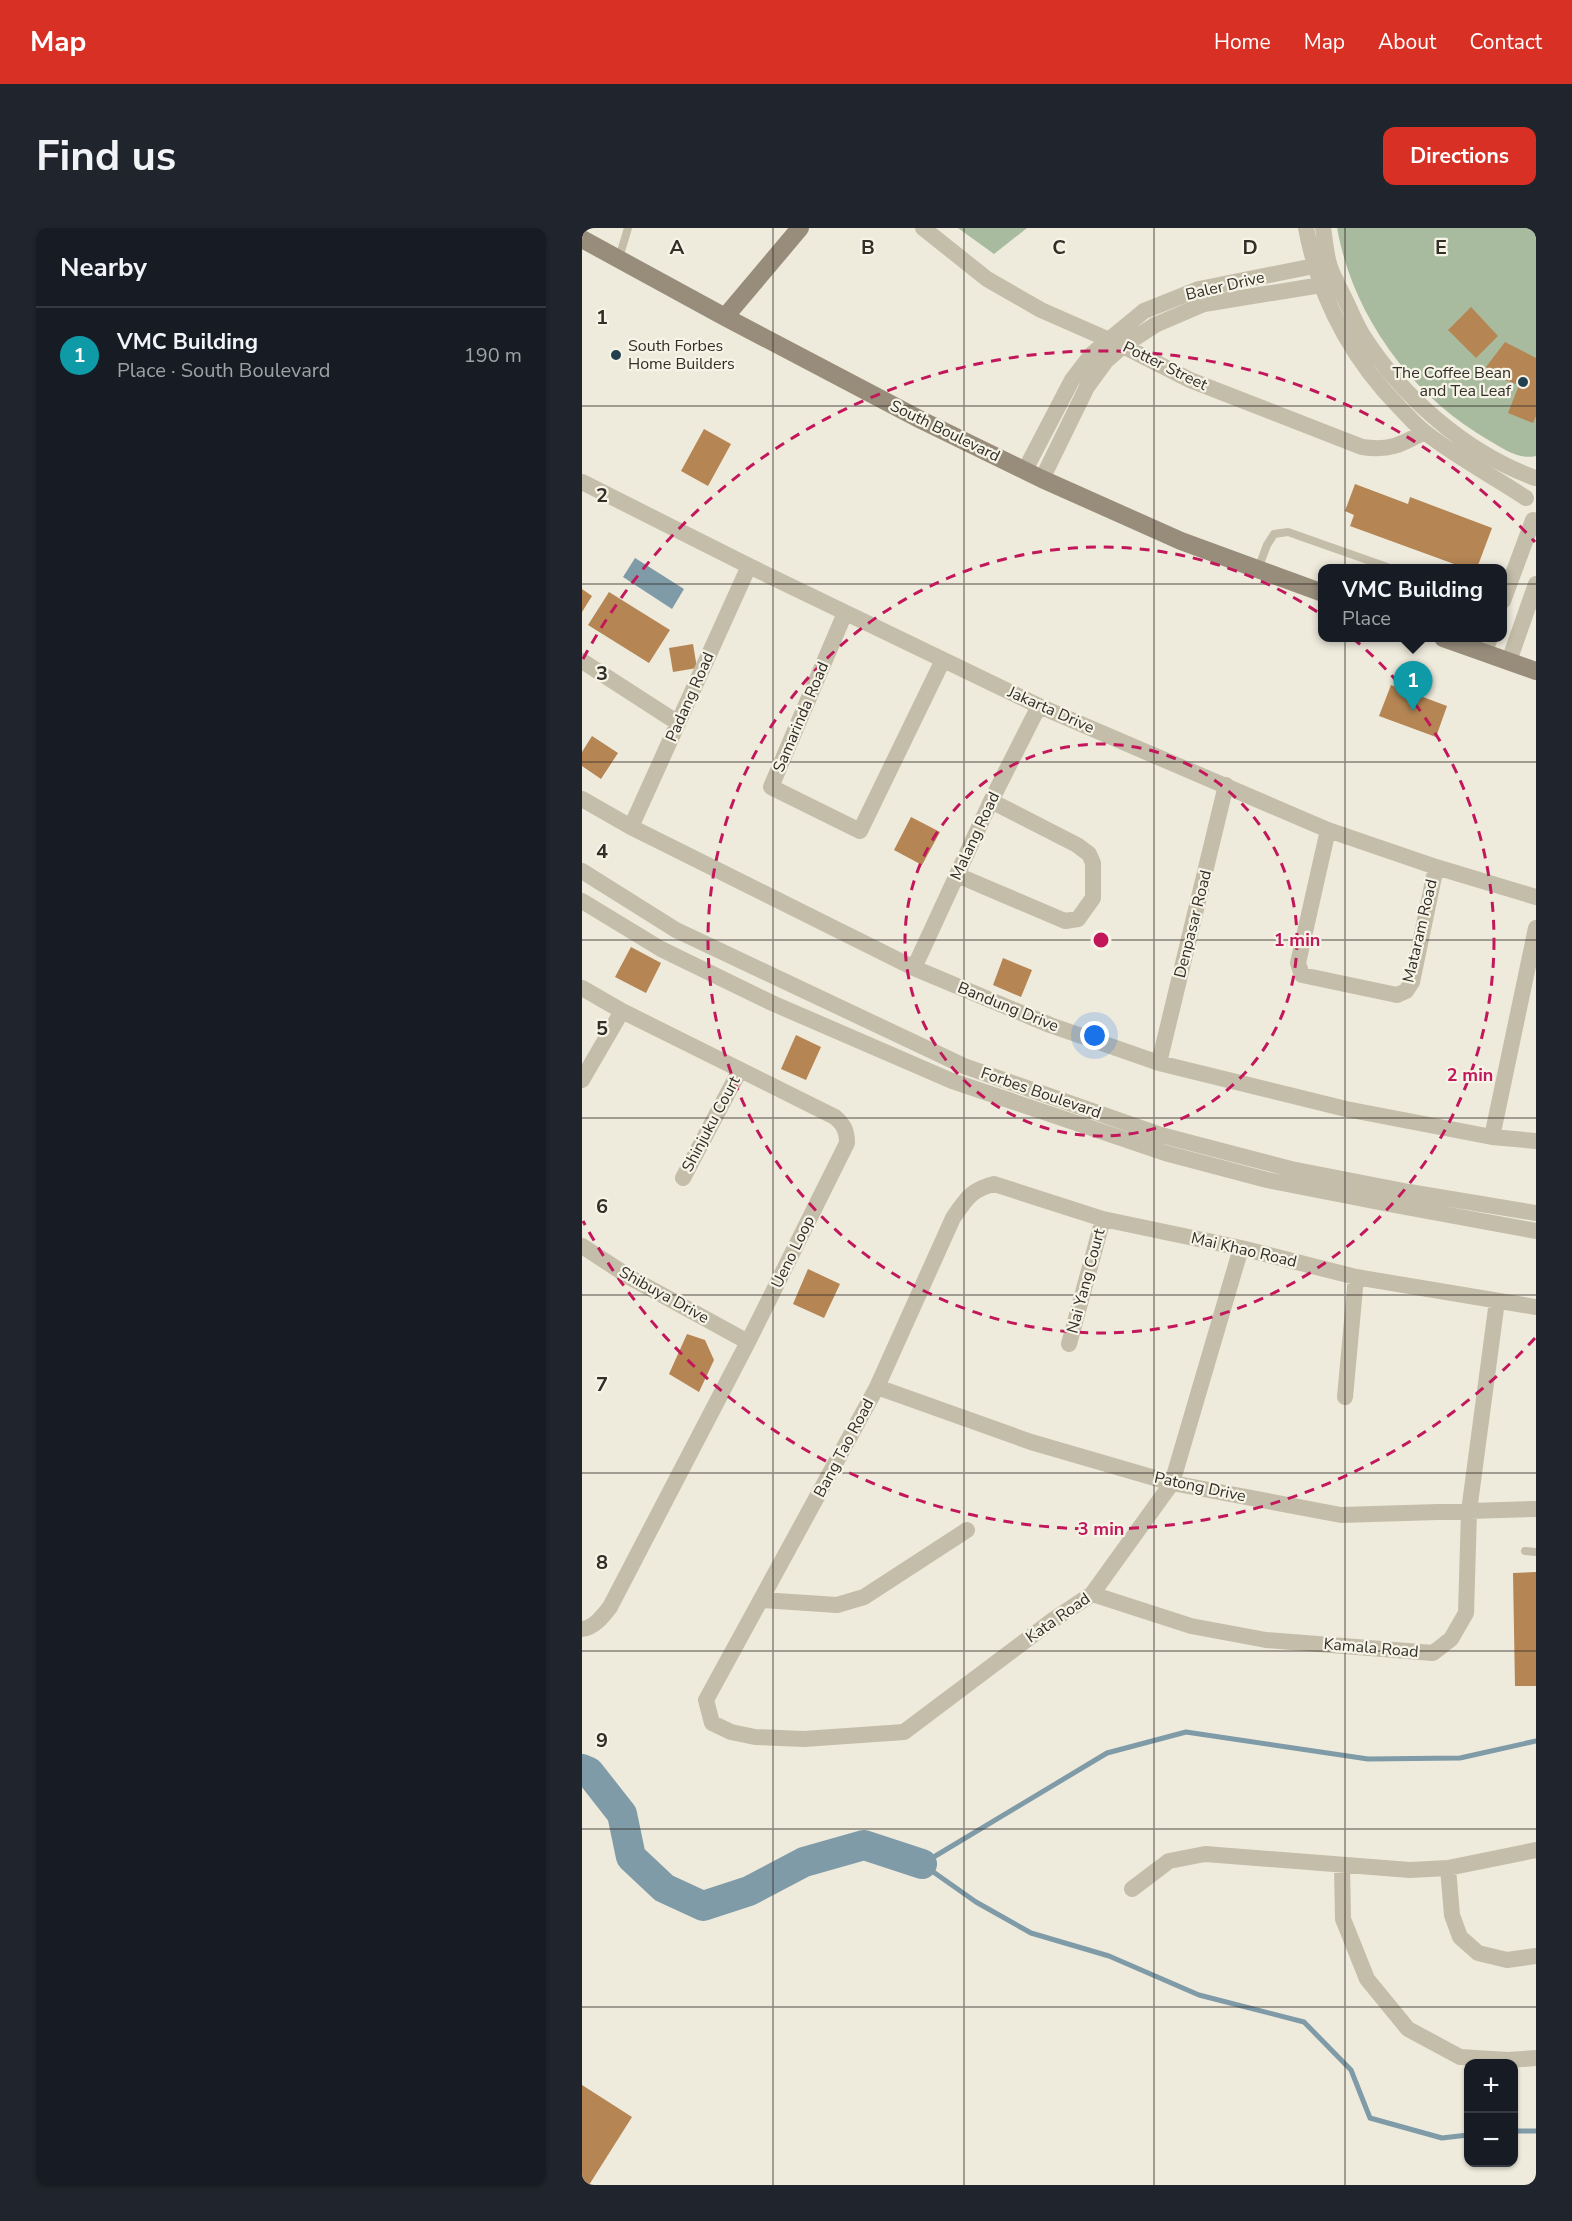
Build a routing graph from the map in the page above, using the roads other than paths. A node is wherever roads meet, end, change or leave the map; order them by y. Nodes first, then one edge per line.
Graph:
1 (628, 228) edge
2 (800, 228) edge
3 (923, 228) edge
4 (1306, 228) edge
5 (1323, 228) edge
6 (582, 239) edge
7 (620, 258) junction
8 (1322, 265) junction
9 (1328, 283) junction
10 (725, 318) junction
11 (1116, 342) junction
12 (1424, 432) junction
13 (1025, 470) junction
14 (1535, 478) edge
15 (1042, 479) junction
16 (582, 482) edge
17 (1526, 498) junction
18 (1534, 522) edge
19 (1379, 564) edge
20 (749, 566) junction
21 (1258, 569) junction
22 (1536, 584) edge
23 (1318, 591) edge
24 (1507, 591) edge
25 (845, 613) junction
26 (1468, 642) edge
27 (1487, 645) edge
28 (944, 660) junction
29 (1509, 661) junction
30 (585, 669) edge
31 (1536, 671) edge
32 (1039, 706) junction
33 (678, 723) junction
34 (1226, 785) junction
35 (582, 799) edge
36 (991, 801) junction
37 (631, 827) junction
38 (1328, 830) junction
39 (1436, 867) junction
40 (582, 871) edge
41 (957, 875) junction
42 (1536, 897) edge
43 (582, 901) edge
44 (1536, 928) edge
45 (914, 968) junction
46 (582, 988) edge
47 (622, 1011) junction
48 (1160, 1063) junction
49 (740, 1070) junction
50 (582, 1080) edge
51 (1492, 1137) junction
52 (1536, 1142) edge
53 (683, 1178) dead end
54 (994, 1184) joint
55 (1536, 1213) edge
56 (1103, 1219) junction
57 (1536, 1231) edge
58 (582, 1246) edge
59 (1241, 1248) junction
60 (1356, 1277) junction
61 (1497, 1301) junction
62 (1536, 1307) edge
63 (748, 1342) junction
64 (1069, 1344) dead end
65 (876, 1387) junction
66 (1344, 1397) dead end
67 (1172, 1483) junction
68 (1536, 1509) edge
69 (1469, 1510) junction
70 (967, 1530) dead end
71 (1525, 1551) dead end
72 (1536, 1552) edge
73 (1092, 1594) junction
74 (761, 1600) junction
75 (582, 1629) edge
76 (711, 1722) joint
77 (1536, 1850) edge
78 (1342, 1865) junction
79 (1448, 1868) junction
80 (1132, 1889) dead end
81 (1536, 1956) edge
82 (1536, 2058) edge

1 - 7 lane
2 - 10 main road
3 - 11 street, Potter Street
4 - 8 street
5 - 8 street
6 - 7 main road, South Boulevard
7 - 10 main road, South Boulevard
8 - 9 street
8 - 11 street, Baler Drive
9 - 11 street, Baler Drive
9 - 12 street
9 - 14 street
10 - 13 main road, South Boulevard
11 - 12 street, Potter Street
11 - 13 street, Baler Drive
11 - 15 street, Baler Drive
12 - 17 street
13 - 15 main road, South Boulevard
14 - 17 street
15 - 21 main road, South Boulevard
16 - 20 street, Jakarta Drive
17 - 18 street
18 - 24 street
19 - 21 lane
20 - 25 street, Jakarta Drive
20 - 33 street, Padang Road
21 - 23 main road, South Boulevard
22 - 29 street
25 - 28 street, Jakarta Drive
25 - 28 street, Samarinda Road
26 - 27 main road
27 - 29 main road
28 - 32 street, Jakarta Drive
29 - 31 main road
30 - 33 street
32 - 34 street, Jakarta Drive
32 - 36 street, Malang Road
33 - 37 street, Padang Road
34 - 38 street, Jakarta Drive
34 - 48 street, Denpasar Road
35 - 37 street, Bandung Drive
36 - 41 street, Malang Road
36 - 41 street
37 - 45 street, Bandung Drive
38 - 39 street, Jakarta Drive
38 - 39 street, Mataram Road
39 - 42 street, Jakarta Drive
40 - 55 street, Forbes Boulevard
41 - 45 street, Malang Road
43 - 57 street, Forbes Boulevard
44 - 51 street
45 - 48 street, Bandung Drive
46 - 47 street, Ueno Loop
47 - 49 street, Ueno Loop
47 - 50 street
48 - 51 street, Bandung Drive
49 - 53 street, Shinjuku Court
49 - 63 street, Ueno Loop
51 - 52 street, Bandung Drive
54 - 56 street, Mai Khao Road
54 - 65 street, Bang Tao Road
56 - 59 street, Mai Khao Road
56 - 64 street, Nai Yang Court
58 - 63 street, Shibuya Drive
59 - 60 street, Mai Khao Road
59 - 67 street, Kata Road
60 - 61 street, Mai Khao Road
60 - 66 street
61 - 62 street, Mai Khao Road
61 - 69 street, Kamala Road
63 - 75 street, Ueno Loop
65 - 67 street, Patong Drive
65 - 74 street, Bang Tao Road
67 - 69 street, Patong Drive
67 - 73 street, Kata Road
68 - 69 street, Patong Drive
69 - 73 street, Kamala Road
70 - 74 street
71 - 72 lane
73 - 76 street, Kata Road
74 - 76 street, Bang Tao Road
77 - 79 street
78 - 79 street
78 - 80 street
78 - 82 street
79 - 81 street

